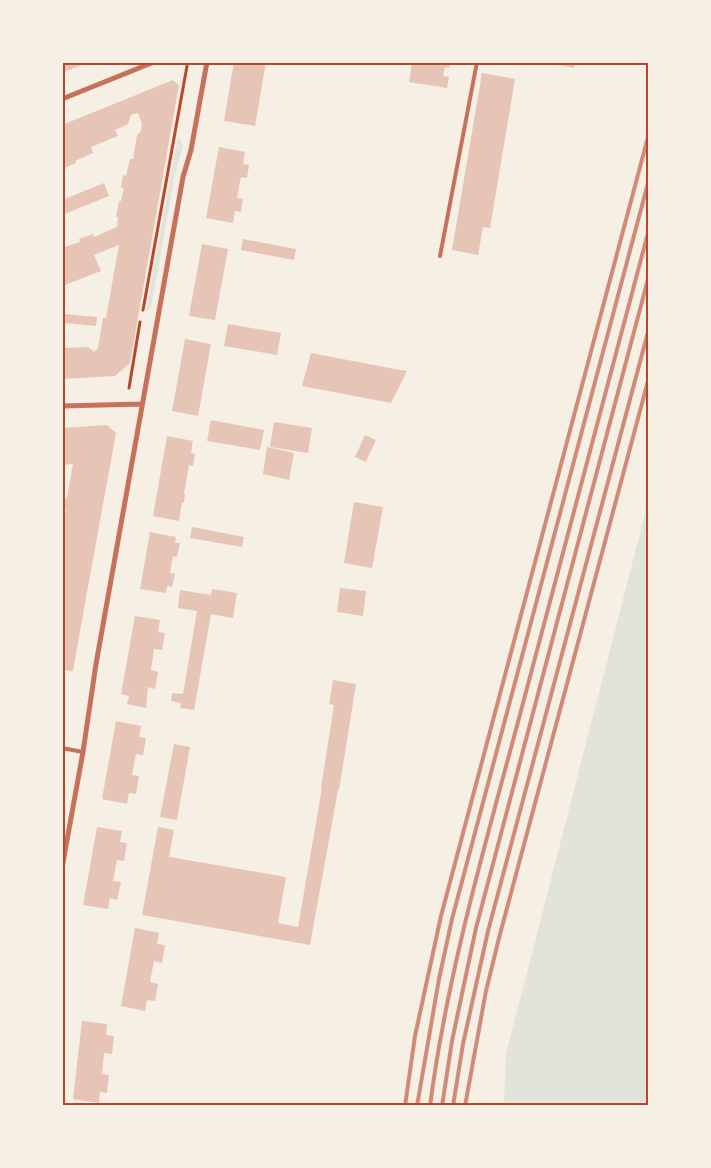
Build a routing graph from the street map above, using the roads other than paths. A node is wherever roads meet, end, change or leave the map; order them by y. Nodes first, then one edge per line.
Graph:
1 (154, 62) edge
2 (207, 62) edge
3 (477, 62) edge
4 (62, 99) edge
5 (440, 256) dead end
6 (141, 404) junction
7 (62, 406) edge
8 (62, 748) edge
9 (83, 752) junction
10 (62, 868) edge

1 - 4 street
2 - 6 street
3 - 5 lane
6 - 7 street
6 - 9 street
8 - 9 lane
9 - 10 street

